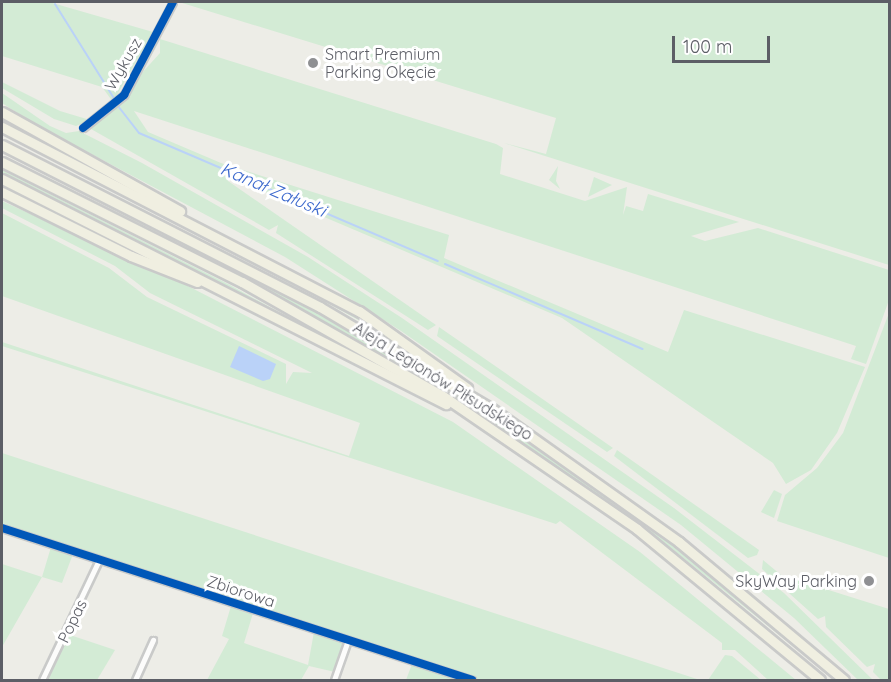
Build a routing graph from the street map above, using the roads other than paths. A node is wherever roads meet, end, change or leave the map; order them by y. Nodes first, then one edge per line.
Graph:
1 (173, 2) edge
2 (2, 112) edge
3 (2, 127) edge
4 (83, 128) dead end
5 (2, 145) edge
6 (2, 162) edge
7 (2, 179) edge
8 (2, 192) edge
9 (203, 228) junction
10 (236, 297) junction
11 (492, 409) junction
12 (470, 414) junction
13 (2, 528) edge
14 (99, 560) junction
15 (153, 640) dead end
16 (348, 640) junction
17 (42, 681) edge
18 (135, 681) edge
19 (334, 681) edge
20 (472, 681) edge
21 (820, 681) edge
22 (844, 681) edge

1 - 4 street, Wykusz
2 - 9 highway
3 - 9 highway
5 - 11 highway, Aleja Legionów Piłsudskiego
6 - 12 highway, Aleja Legionów Piłsudskiego
7 - 10 highway
8 - 10 highway
9 - 11 highway
10 - 12 highway
11 - 22 highway, Aleja Legionów Piłsudskiego
12 - 21 highway, Aleja Legionów Piłsudskiego
13 - 14 street, Zbiorowa
14 - 16 street, Zbiorowa
14 - 17 street, Popas
15 - 18 street
16 - 19 street
16 - 20 street, Zbiorowa

